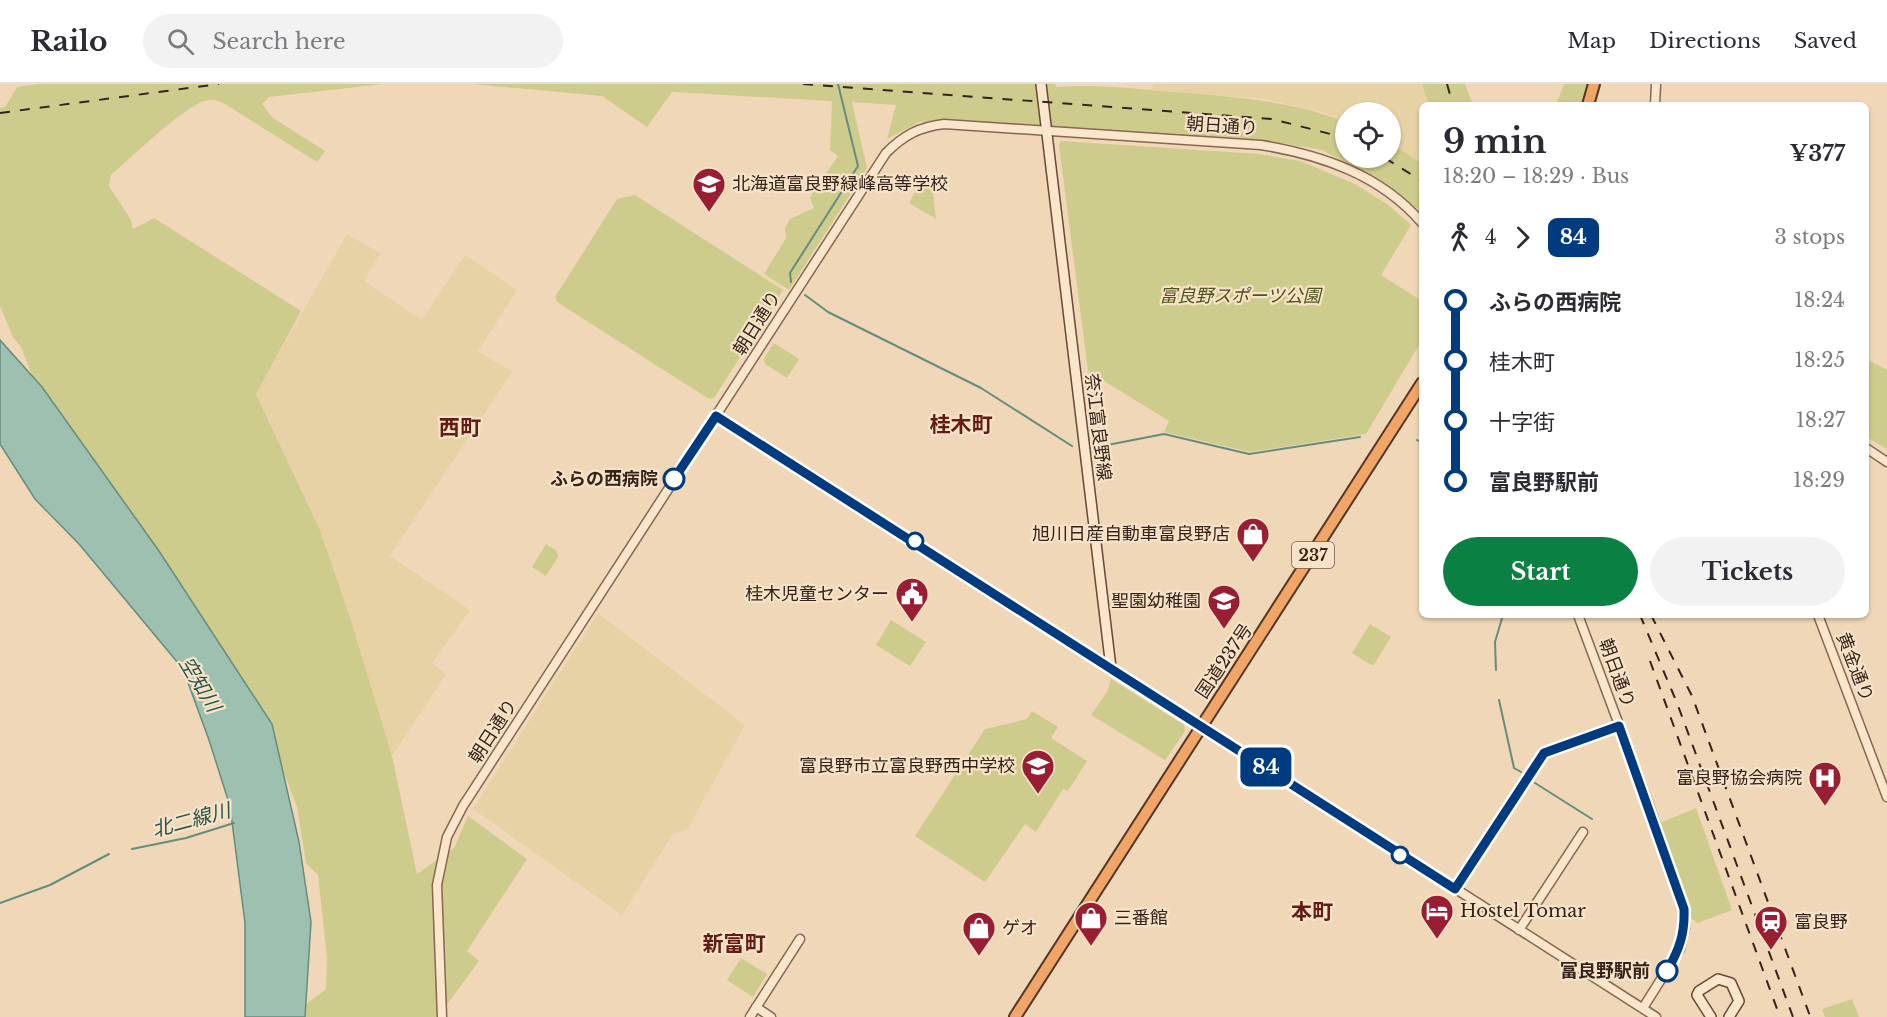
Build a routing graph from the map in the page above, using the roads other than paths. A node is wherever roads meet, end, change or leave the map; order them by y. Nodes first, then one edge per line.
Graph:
1 (1041, 84) edge
2 (1594, 84) edge
3 (1656, 84) edge
4 (1589, 102) edge
5 (1655, 102) edge
6 (1047, 130) junction
7 (1419, 220) edge
8 (1419, 388) edge
9 (716, 416) junction
10 (1869, 450) edge
11 (1887, 462) edge
12 (1579, 618) edge
13 (1819, 618) edge
14 (1111, 668) junction
15 (1201, 726) junction
16 (1619, 726) junction
17 (1887, 797) edge
18 (1583, 832) dead end
19 (1455, 889) junction
20 (1519, 930) junction
21 (800, 939) dead end
22 (756, 1007) junction
23 (1643, 1008) junction
24 (442, 1017) edge
25 (750, 1017) edge
26 (771, 1017) edge
27 (1015, 1017) edge
28 (1656, 1017) edge
29 (1711, 1017) edge
30 (1729, 1017) edge

1 - 6 main road, 奈江富良野線
2 - 4 highway
3 - 5 street
6 - 7 street, 朝日通り
6 - 9 street, 朝日通り
6 - 14 main road, 奈江富良野線
8 - 15 highway, 国道237号 / 237
9 - 14 street
9 - 24 street, 朝日通り
10 - 11 street
12 - 16 street, 朝日通り
13 - 17 street, 黄金通り
14 - 15 main road
15 - 19 street
15 - 27 highway, 国道237号 / 237
16 - 19 street
16 - 23 street, 朝日通り
18 - 20 street
19 - 20 street
20 - 23 street
21 - 22 street
22 - 25 street
22 - 26 street
23 - 28 street
29 - 30 main road

